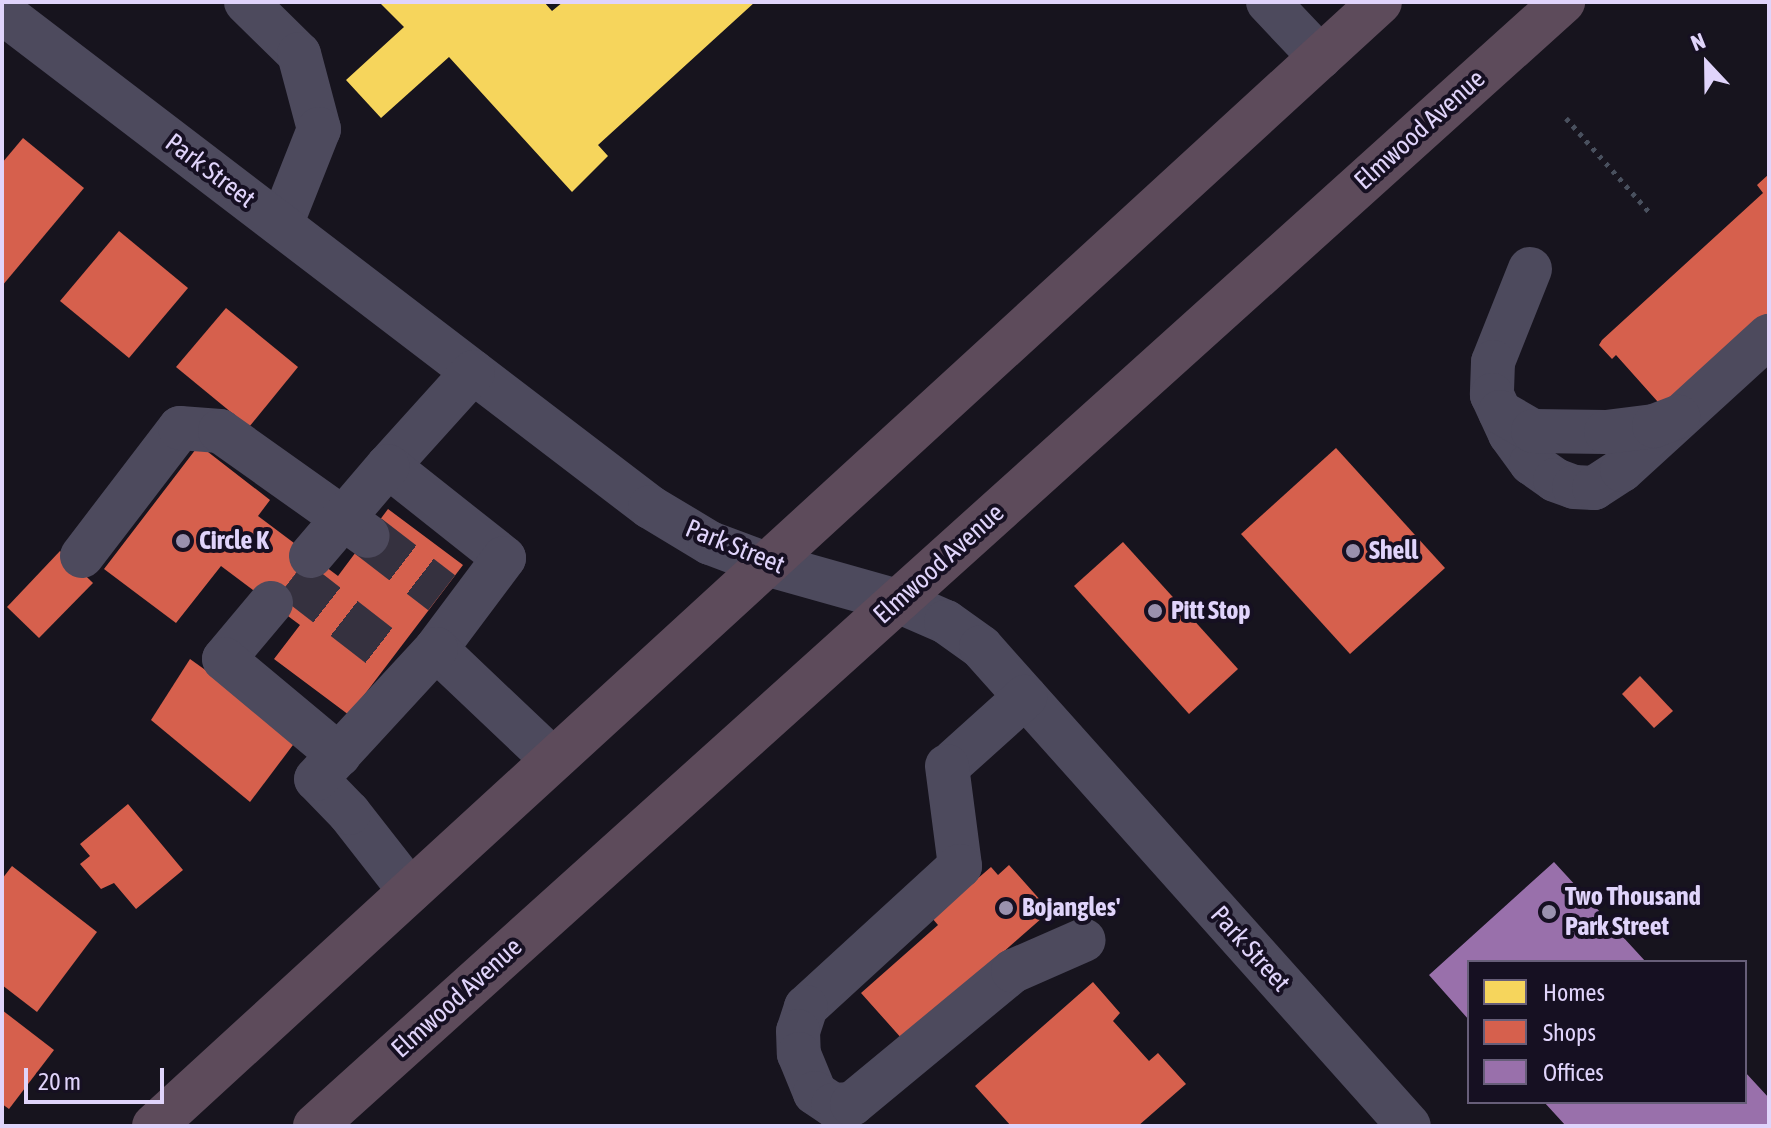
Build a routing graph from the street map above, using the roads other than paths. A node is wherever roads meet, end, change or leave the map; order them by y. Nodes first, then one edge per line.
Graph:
1 (246, 2) edge
2 (1268, 2) edge
3 (1380, 2) edge
4 (1563, 2) edge
5 (2, 12) edge
6 (1320, 57) junction
7 (281, 225) junction
8 (1530, 269) dead end
9 (1769, 336) edge
10 (473, 372) junction
11 (388, 466) junction
12 (355, 527) junction
13 (82, 556) dead end
14 (311, 556) dead end
15 (766, 564) junction
16 (898, 601) junction
17 (271, 603) dead end
18 (415, 660) junction
19 (1025, 697) junction
20 (339, 755) junction
21 (553, 760) junction
22 (410, 891) junction
23 (1084, 940) dead end
24 (154, 1126) edge
25 (315, 1126) edge
26 (1409, 1126) edge

1 - 7 street
2 - 6 street
3 - 6 highway
4 - 16 highway, Elmwood Avenue
5 - 7 street, Park Street
6 - 15 highway
7 - 10 street, Park Street
8 - 9 street
10 - 11 street
10 - 15 street, Park Street
11 - 12 street
11 - 18 street
12 - 13 street
12 - 14 street
15 - 16 street, Park Street
15 - 21 highway
16 - 19 street, Park Street
16 - 25 highway, Elmwood Avenue
17 - 20 street
18 - 20 street
18 - 21 street
19 - 23 street
19 - 26 street, Park Street
20 - 22 street
21 - 22 highway
22 - 24 highway

